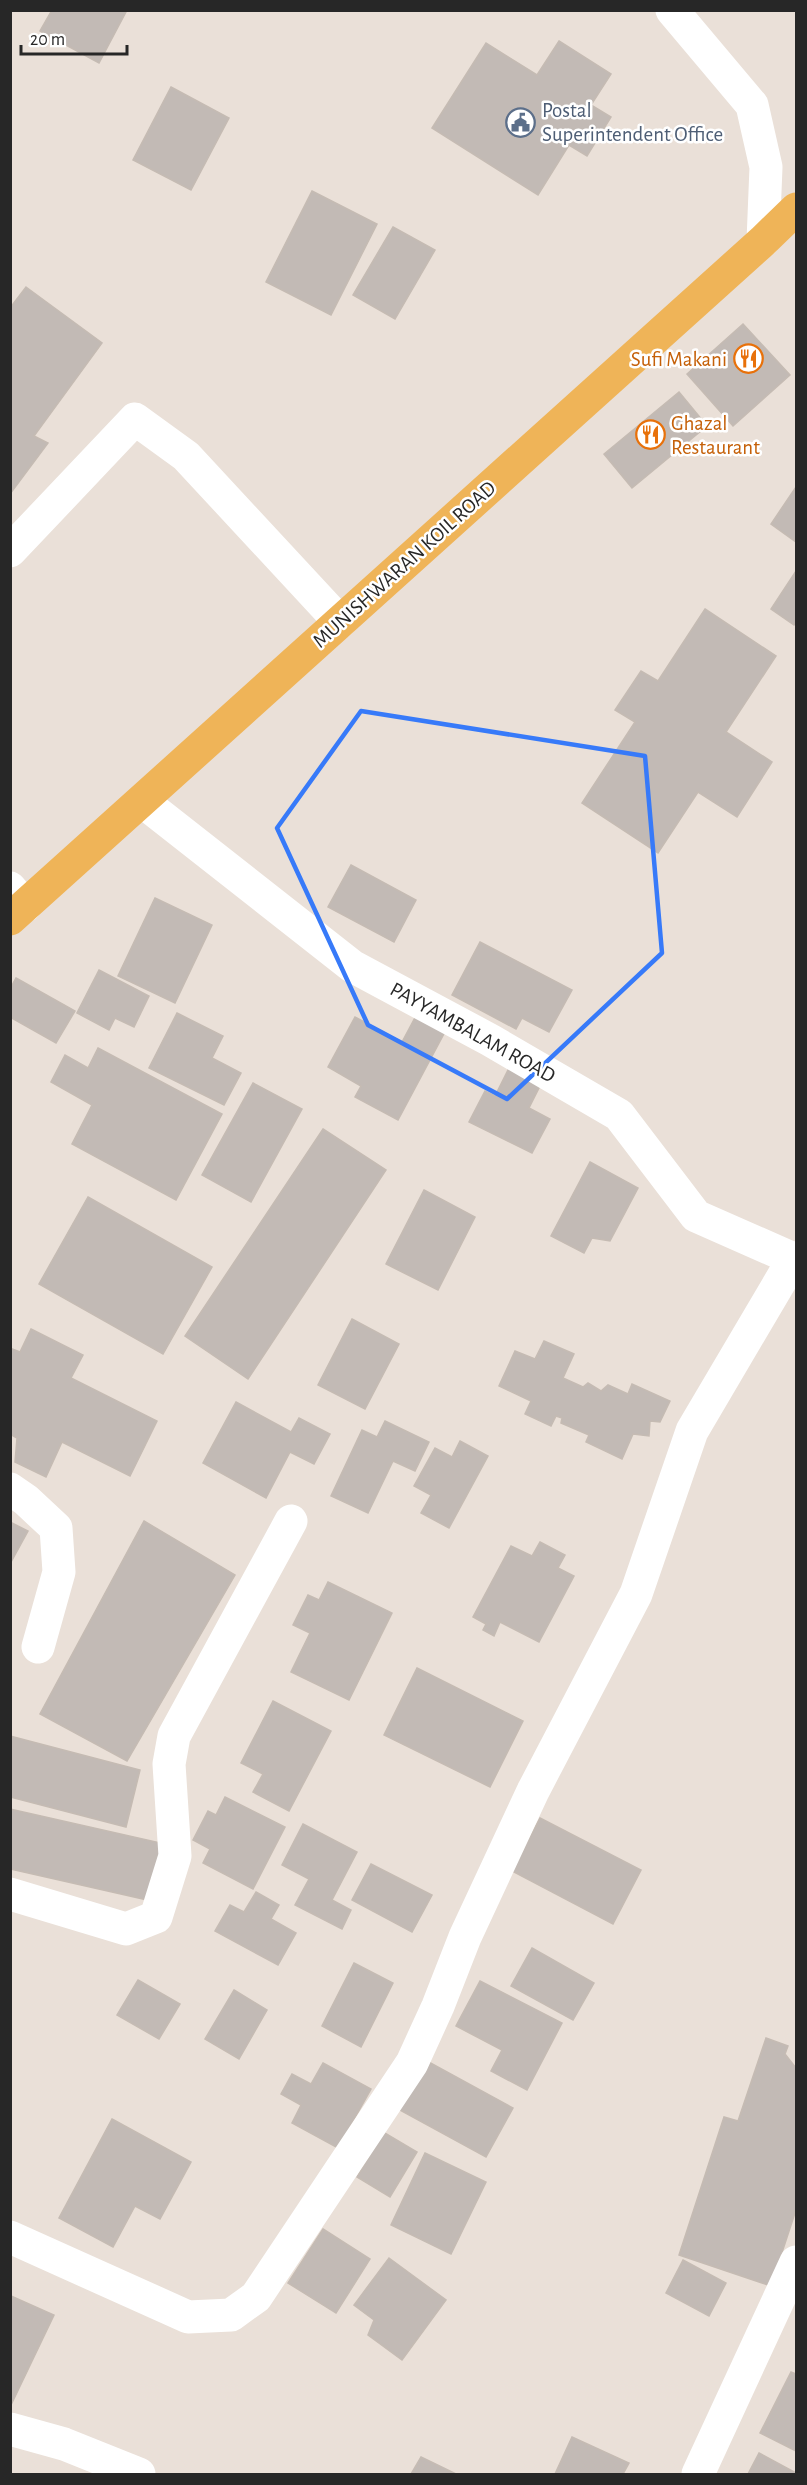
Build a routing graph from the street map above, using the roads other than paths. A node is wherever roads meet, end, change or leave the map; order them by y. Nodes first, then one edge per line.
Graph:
1 (678, 14) edge
2 (796, 209) edge
3 (763, 242) junction
4 (10, 551) edge
5 (340, 622) junction
6 (142, 801) junction
7 (15, 905) edge
8 (795, 1259) edge
9 (10, 1489) edge
10 (291, 1521) dead end
11 (38, 1647) dead end
12 (10, 1894) edge
13 (10, 2237) edge
14 (796, 2262) edge
15 (10, 2429) edge
16 (699, 2474) edge
17 (139, 2475) edge

1 - 3 street
2 - 3 main road, MUNISHWARAN KOIL ROAD
3 - 5 main road, MUNISHWARAN KOIL ROAD
4 - 5 street
5 - 6 main road, MUNISHWARAN KOIL ROAD
6 - 7 main road, MUNISHWARAN KOIL ROAD
6 - 8 street, PAYYAMBALAM ROAD
8 - 13 street
9 - 11 street
10 - 12 street
14 - 16 street
15 - 17 street

